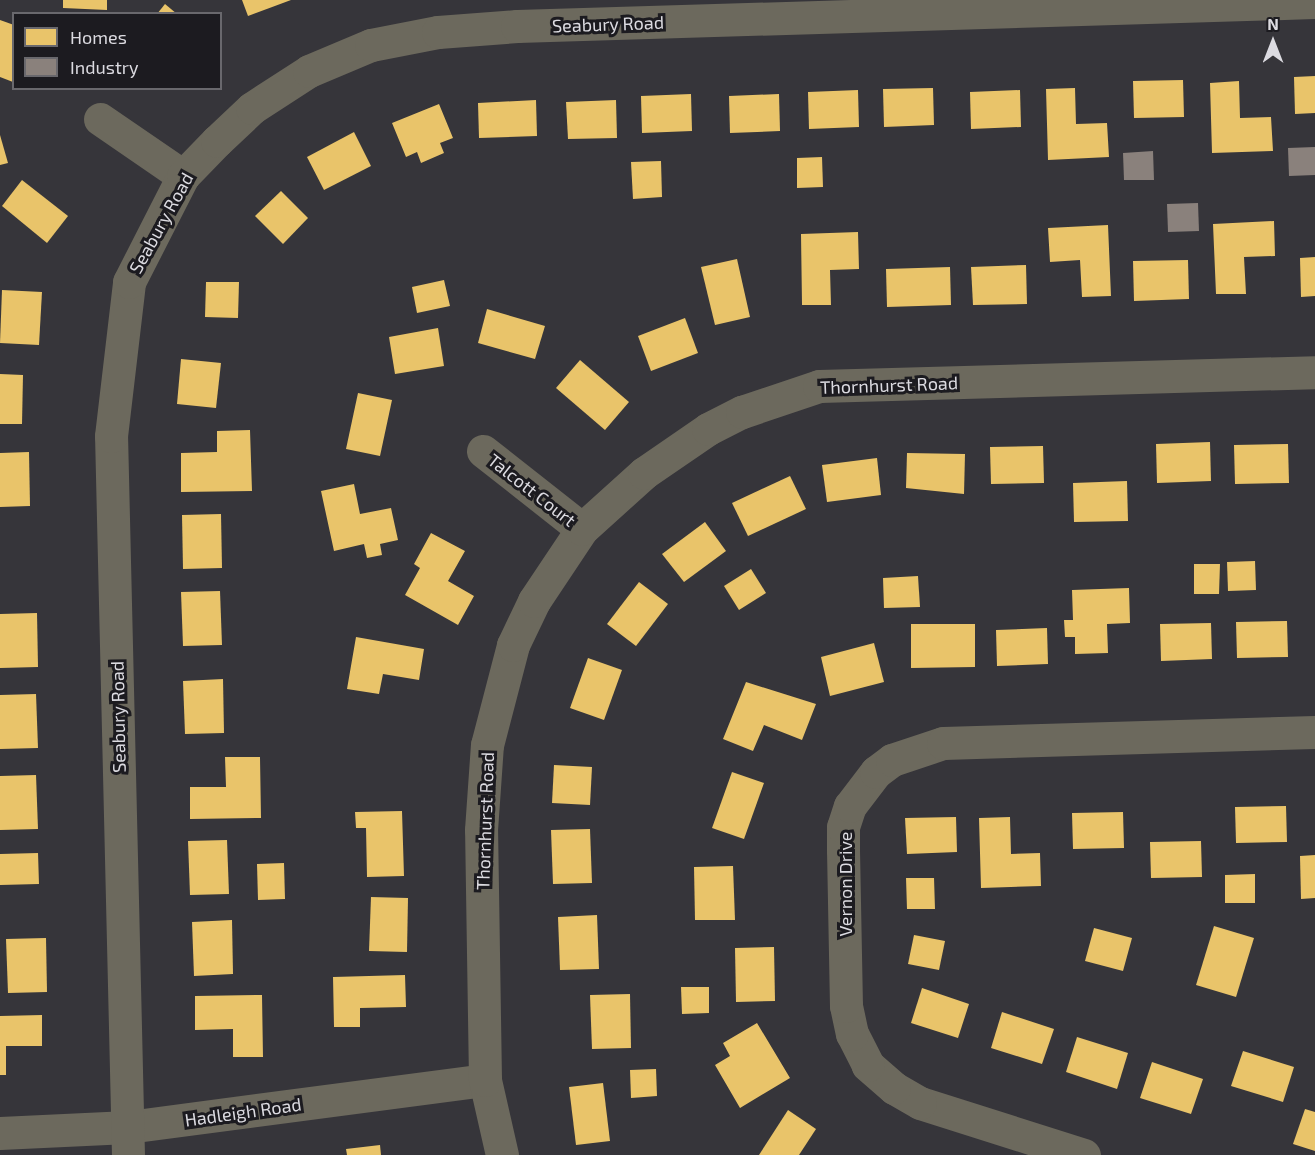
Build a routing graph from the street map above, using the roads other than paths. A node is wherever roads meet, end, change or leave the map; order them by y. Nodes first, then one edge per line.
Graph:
1 (1315, 2) edge
2 (516, 13) edge
3 (100, 119) dead end
4 (183, 176) junction
5 (1315, 372) edge
6 (483, 451) dead end
7 (582, 530) junction
8 (1315, 732) edge
9 (485, 1080) junction
10 (0, 1133) edge
11 (128, 1141) edge
12 (502, 1155) edge
13 (1084, 1155) edge

1 - 2 street, Seabury Road
2 - 4 street, Seabury Road
3 - 4 street
4 - 11 street, Seabury Road
5 - 7 street, Thornhurst Road
6 - 7 street, Talcott Court
7 - 9 street, Thornhurst Road
8 - 13 street, Vernon Drive
9 - 11 street, Hadleigh Road
9 - 12 street, Thornhurst Road
10 - 11 street, Hadleigh Road

